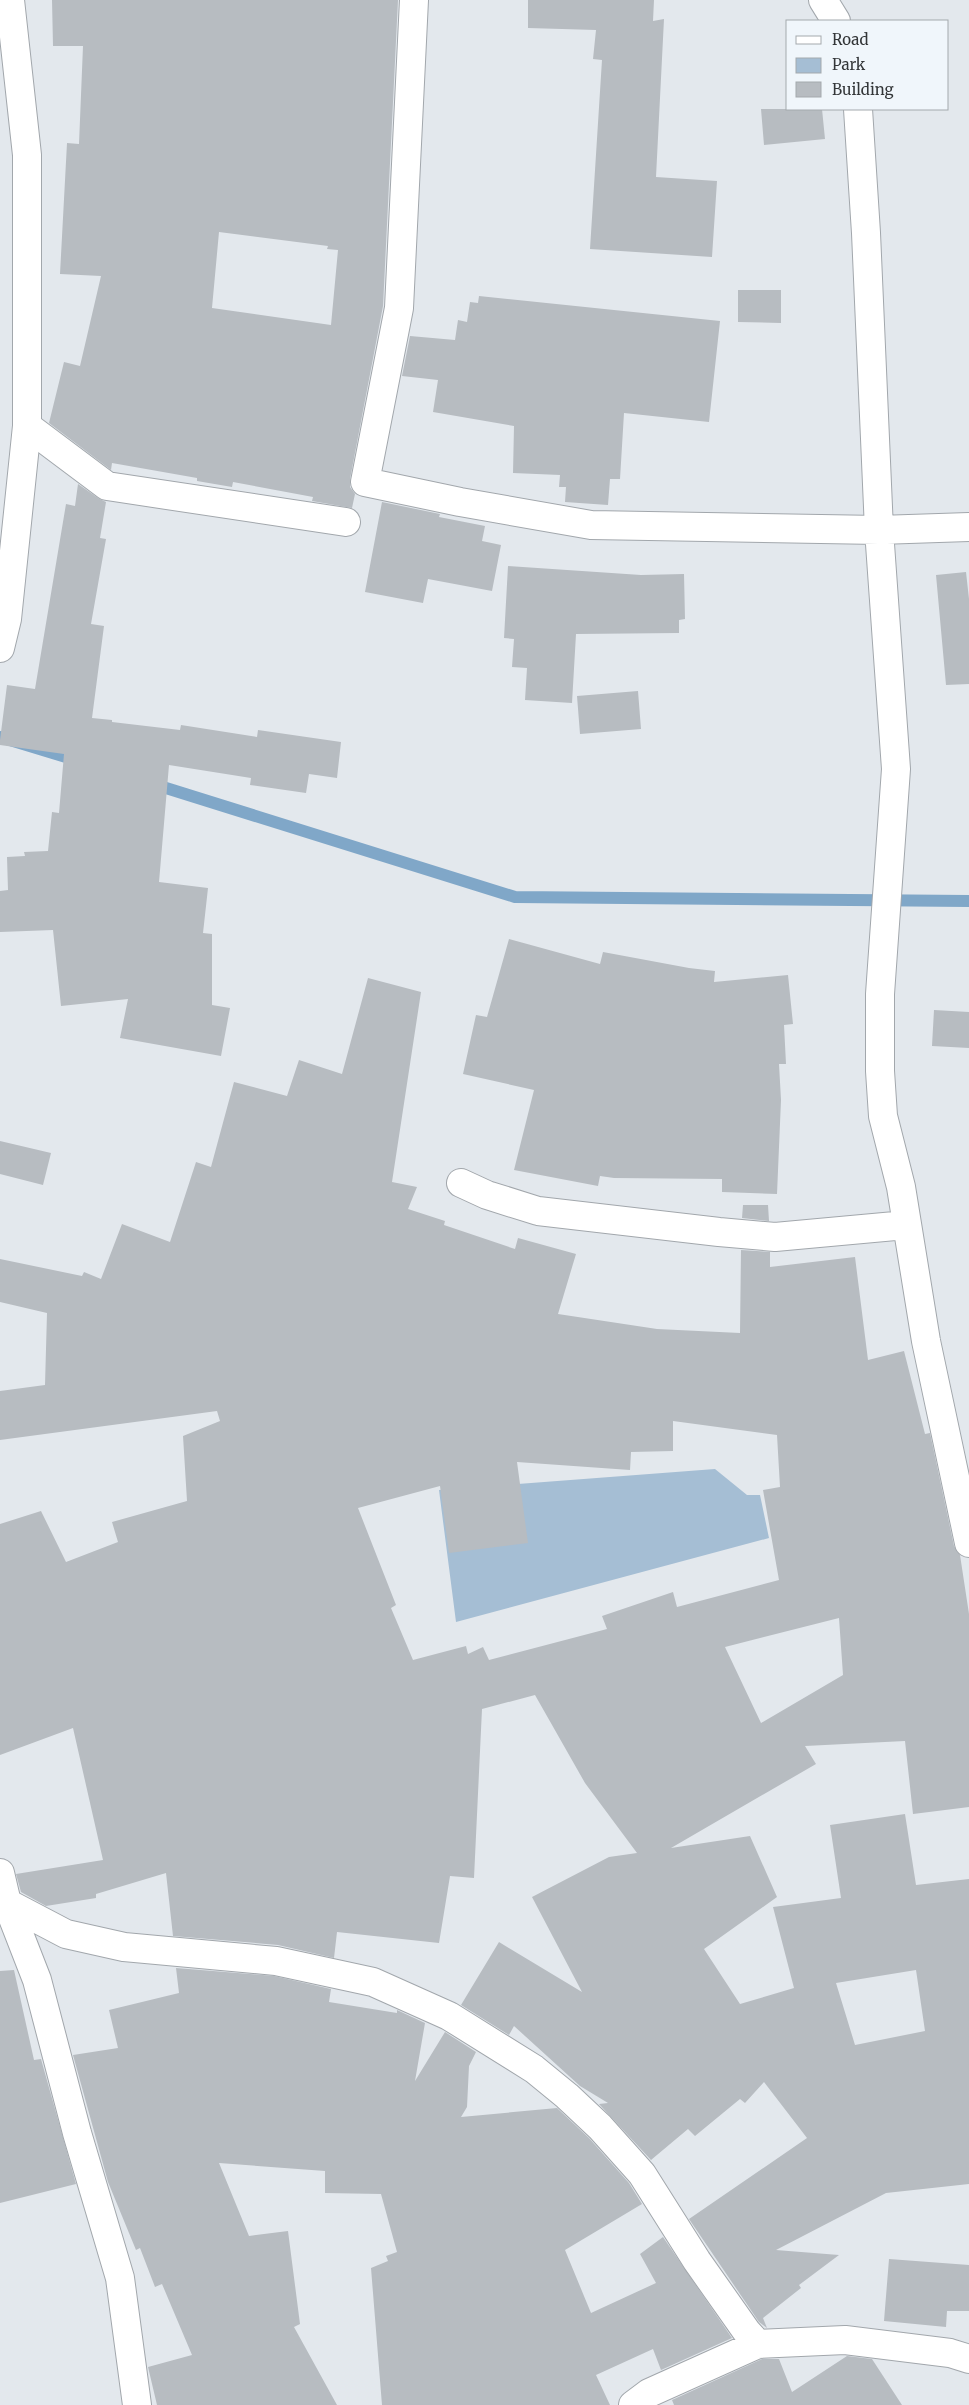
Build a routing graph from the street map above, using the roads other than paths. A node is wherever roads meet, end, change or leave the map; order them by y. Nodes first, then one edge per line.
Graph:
1 (414, 0) edge
2 (823, 0) edge
3 (7, 6) edge
4 (835, 20) edge
5 (858, 110) edge
6 (27, 426) junction
7 (346, 522) dead end
8 (969, 527) edge
9 (879, 530) junction
10 (0, 648) edge
11 (461, 1183) dead end
12 (906, 1225) junction
13 (969, 1543) edge
14 (0, 1874) edge
15 (3, 1903) edge
16 (758, 2344) junction
17 (969, 2360) edge
18 (137, 2405) edge
19 (634, 2405) edge

1 - 9 street
2 - 4 street
3 - 6 street
5 - 9 street
6 - 7 street
6 - 10 street
8 - 9 street
9 - 12 street
11 - 12 street
12 - 13 street
14 - 15 street
15 - 16 street
15 - 18 street
16 - 17 street
16 - 19 street

